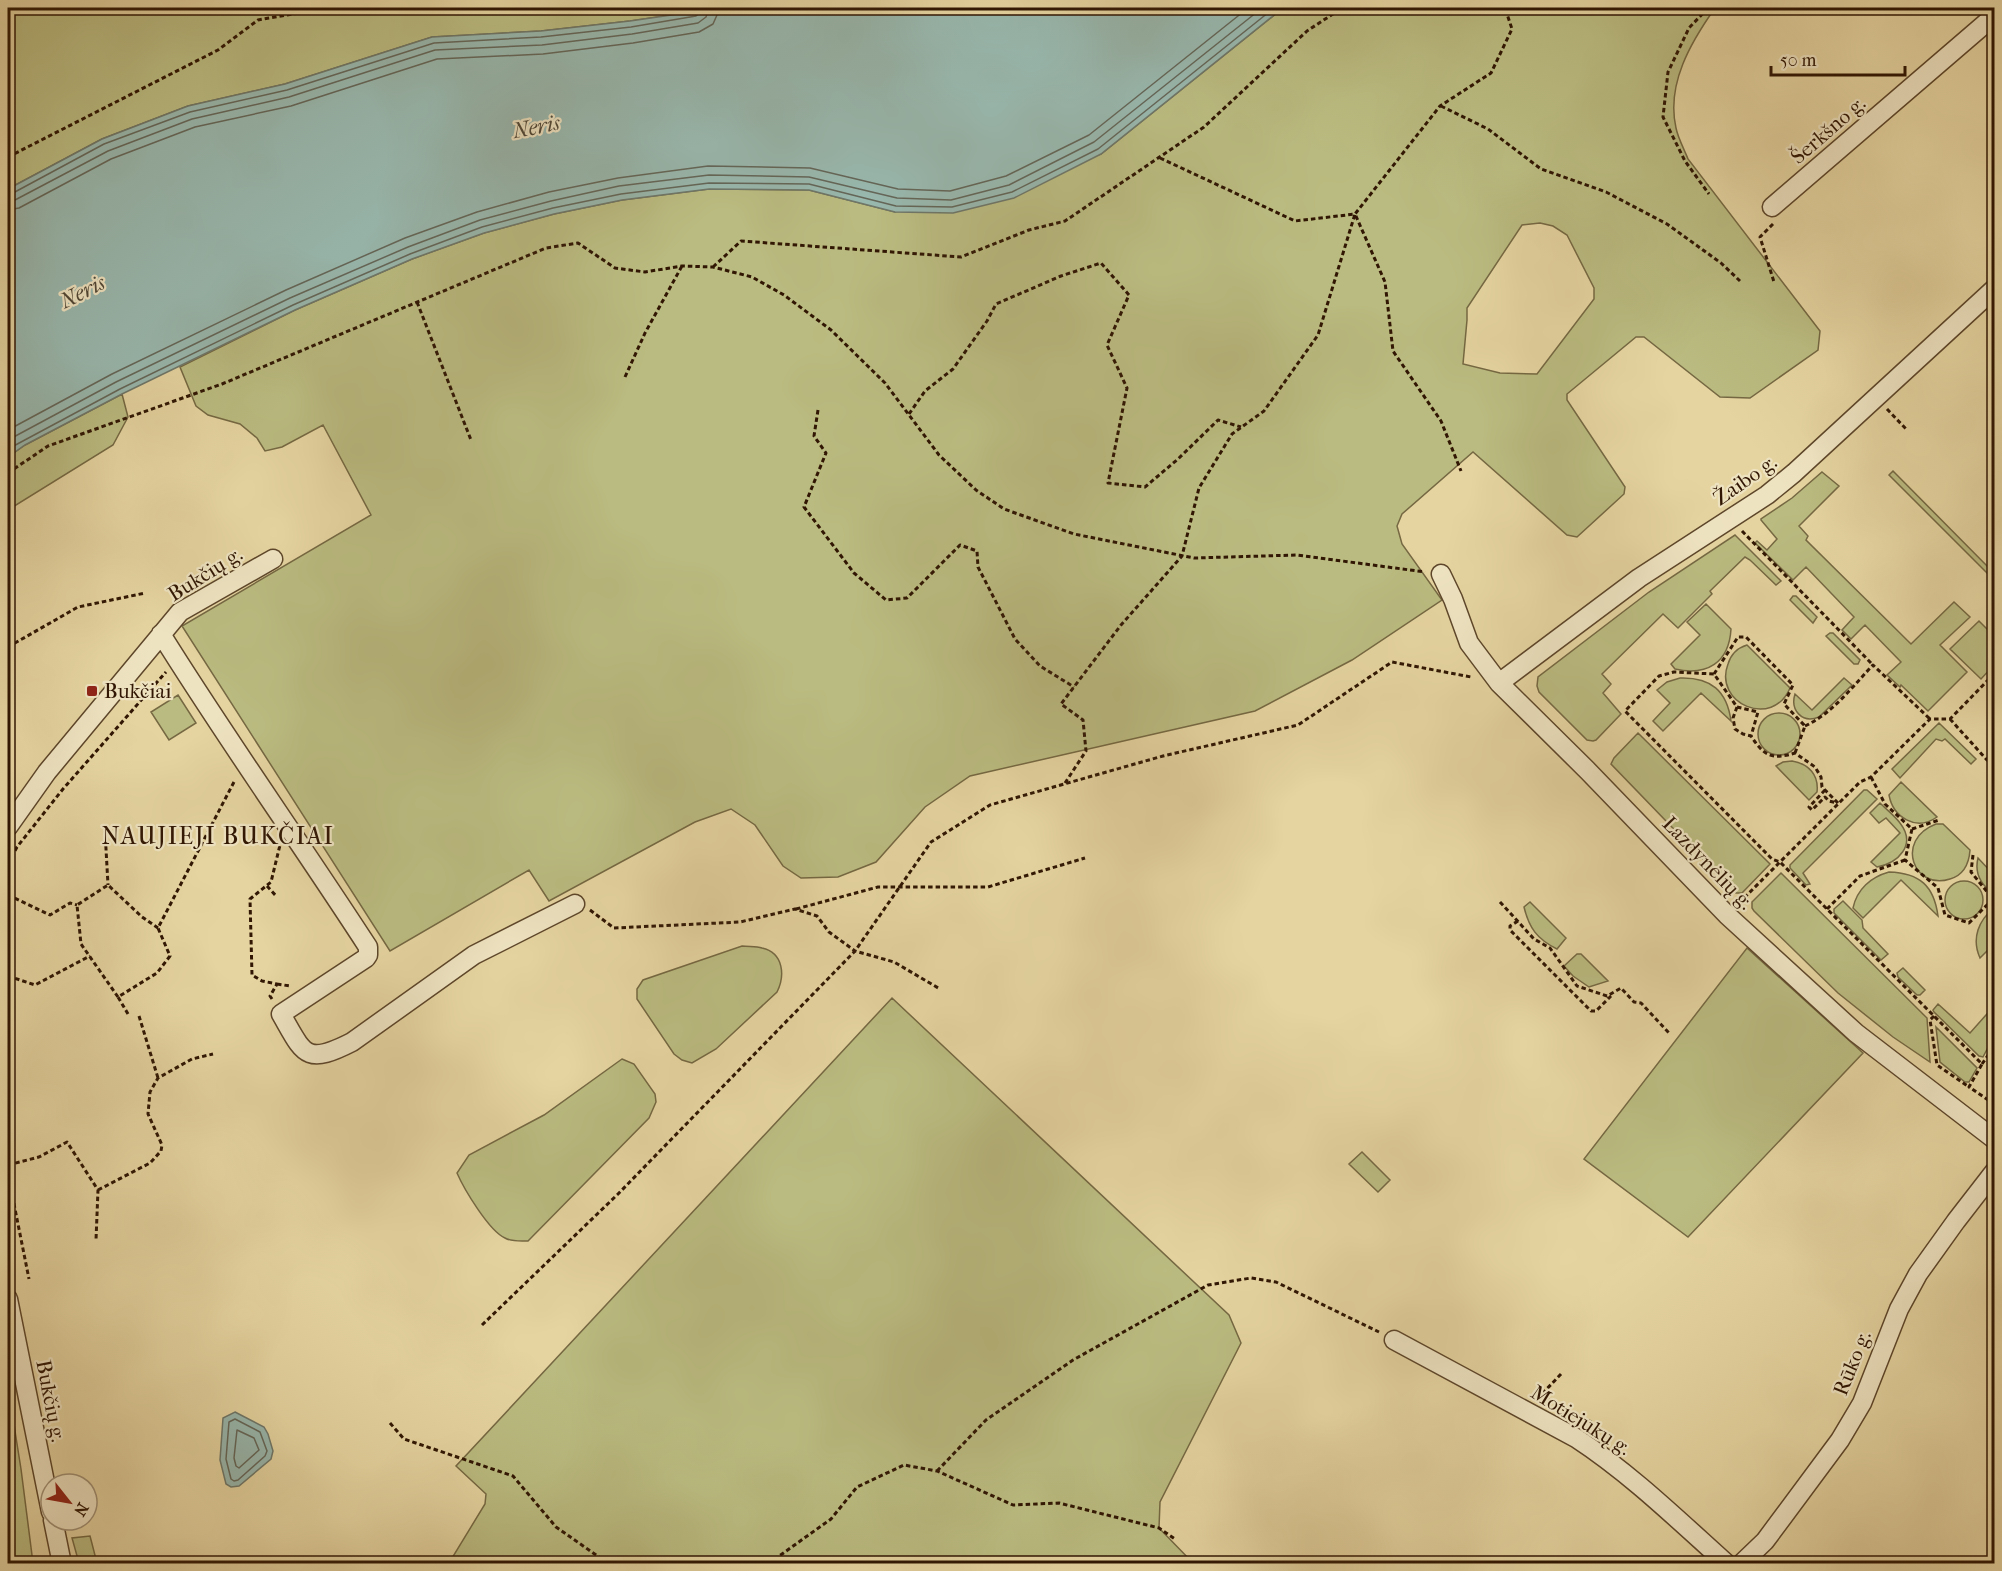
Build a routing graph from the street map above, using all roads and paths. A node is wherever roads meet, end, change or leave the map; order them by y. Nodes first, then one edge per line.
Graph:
1 (327, 8) edge
2 (1342, 8) edge
3 (1505, 8) edge
4 (1708, 8) edge
5 (1995, 16) edge
6 (1440, 106) junction
7 (8, 157) edge
8 (1160, 158) junction
9 (1709, 194) dead end
10 (1772, 207) joint
11 (1354, 214) junction
12 (682, 266) junction
13 (713, 267) junction
14 (1740, 280) dead end
15 (1774, 282) dead end
16 (1995, 289) edge
17 (417, 302) junction
18 (625, 377) dead end
19 (818, 410) dead end
20 (1891, 412) dead end
21 (909, 414) junction
22 (1242, 427) junction
23 (1906, 429) dead end
24 (471, 440) dead end
25 (1461, 471) dead end
26 (8, 473) edge
27 (1732, 518) junction
28 (1182, 556) junction
29 (273, 559) dead end
30 (1441, 574) joint
31 (145, 593) dead end
32 (161, 634) junction
33 (8, 647) edge
34 (177, 660) junction
35 (1873, 665) junction
36 (1714, 674) junction
37 (1995, 675) edge
38 (1499, 683) junction
39 (1074, 687) junction
40 (1737, 707) junction
41 (1930, 719) junction
42 (1950, 719) junction
43 (1805, 726) junction
44 (1751, 736) junction
45 (1795, 753) junction
46 (1995, 758) edge
47 (244, 762) junction
48 (1871, 777) junction
49 (1064, 784) junction
50 (1825, 790) junction
51 (1838, 803) junction
52 (1939, 820) dead end
53 (286, 823) junction
54 (8, 827) edge
55 (1912, 829) junction
56 (105, 831) dead end
57 (1973, 855) dead end
58 (1086, 858) dead end
59 (1905, 860) junction
60 (1780, 862) junction
61 (8, 864) edge
62 (108, 885) junction
63 (267, 886) junction
64 (900, 887) junction
65 (8, 895) edge
66 (277, 897) dead end
67 (1994, 899) edge
68 (1500, 902) dead end
69 (575, 904) joint
70 (77, 905) junction
71 (795, 909) junction
72 (1827, 909) junction
73 (1726, 915) junction
74 (1518, 921) junction
75 (158, 928) junction
76 (855, 951) junction
77 (90, 956) junction
78 (8, 976) edge
79 (940, 989) dead end
80 (1612, 995) junction
81 (118, 997) junction
82 (128, 1014) dead end
83 (281, 1014) junction
84 (139, 1016) dead end
85 (1934, 1016) junction
86 (1671, 1034) dead end
87 (1995, 1049) edge
88 (213, 1054) dead end
89 (1983, 1064) junction
90 (158, 1078) junction
91 (1969, 1087) junction
92 (1995, 1104) edge
93 (1995, 1139) edge
94 (8, 1165) edge
95 (1995, 1172) edge
96 (8, 1174) edge
97 (98, 1190) junction
98 (96, 1240) dead end
99 (29, 1279) dead end
100 (8, 1299) edge
101 (482, 1325) dead end
102 (1394, 1340) joint
103 (1561, 1374) dead end
104 (1569, 1412) dead end
105 (1578, 1418) dead end
106 (1592, 1422) dead end
107 (390, 1423) dead end
108 (937, 1471) junction
109 (43, 1472) edge
110 (56, 1532) edge
111 (1175, 1539) dead end
112 (62, 1563) edge
113 (609, 1563) edge
114 (768, 1563) edge
115 (1727, 1563) edge
116 (1741, 1563) edge

1 - 7 path
2 - 8 path
3 - 6 path
4 - 9 path
5 - 10 street, Šerkšno g.
6 - 11 path
6 - 14 path
8 - 11 path
8 - 13 path
10 - 15 path
11 - 22 path
11 - 25 path
12 - 13 path
12 - 17 path
12 - 18 path
13 - 21 path
16 - 27 street, Žaibo g.
17 - 24 path
17 - 26 path
19 - 39 path
20 - 23 path
21 - 22 path
21 - 28 path
22 - 28 path
27 - 35 path
27 - 38 street, Žaibo g.
28 - 30 path
28 - 39 path
29 - 32 street, Bukčių g.
30 - 38 street, Lazdynėlių g.
31 - 33 path
32 - 34 street
32 - 54 street, Bukčių g.
34 - 47 street
34 - 61 path
35 - 41 path
35 - 43 path
36 - 40 path
36 - 43 path
36 - 60 path
37 - 42 path
38 - 49 path
38 - 73 street, Lazdynėlių g.
39 - 49 path
40 - 44 path
40 - 44 path
41 - 42 path
41 - 48 path
42 - 46 path
43 - 45 path
44 - 45 path
45 - 50 path
47 - 53 street
47 - 75 path
48 - 51 path
48 - 55 path
49 - 64 path
50 - 51 path
50 - 51 path
51 - 60 path
52 - 55 path
53 - 63 path
53 - 83 street
55 - 59 path
56 - 62 path
57 - 67 path
58 - 64 path
59 - 67 path
59 - 72 path
60 - 72 path
60 - 73 path
62 - 70 path
62 - 75 path
63 - 66 path
63 - 83 path
64 - 71 path
64 - 76 path
65 - 70 path
68 - 74 path
69 - 71 path
69 - 83 street
70 - 77 path
71 - 76 path
72 - 85 path
73 - 93 street, Lazdynėlių g.
74 - 80 path
74 - 80 path
75 - 81 path
76 - 79 path
76 - 101 path
77 - 78 path
77 - 81 path
80 - 86 path
81 - 82 path
84 - 90 path
85 - 89 path
85 - 91 path
87 - 89 path
88 - 90 path
89 - 91 path
90 - 97 path
91 - 92 path
94 - 97 path
95 - 116 street, Rūko g.
96 - 99 path
97 - 98 path
100 - 109 street, Bukčių g.
102 - 108 path
102 - 115 street, Motiejukų g.
103 - 104 path
105 - 106 path
107 - 113 path
108 - 111 path
108 - 114 path
110 - 112 street

